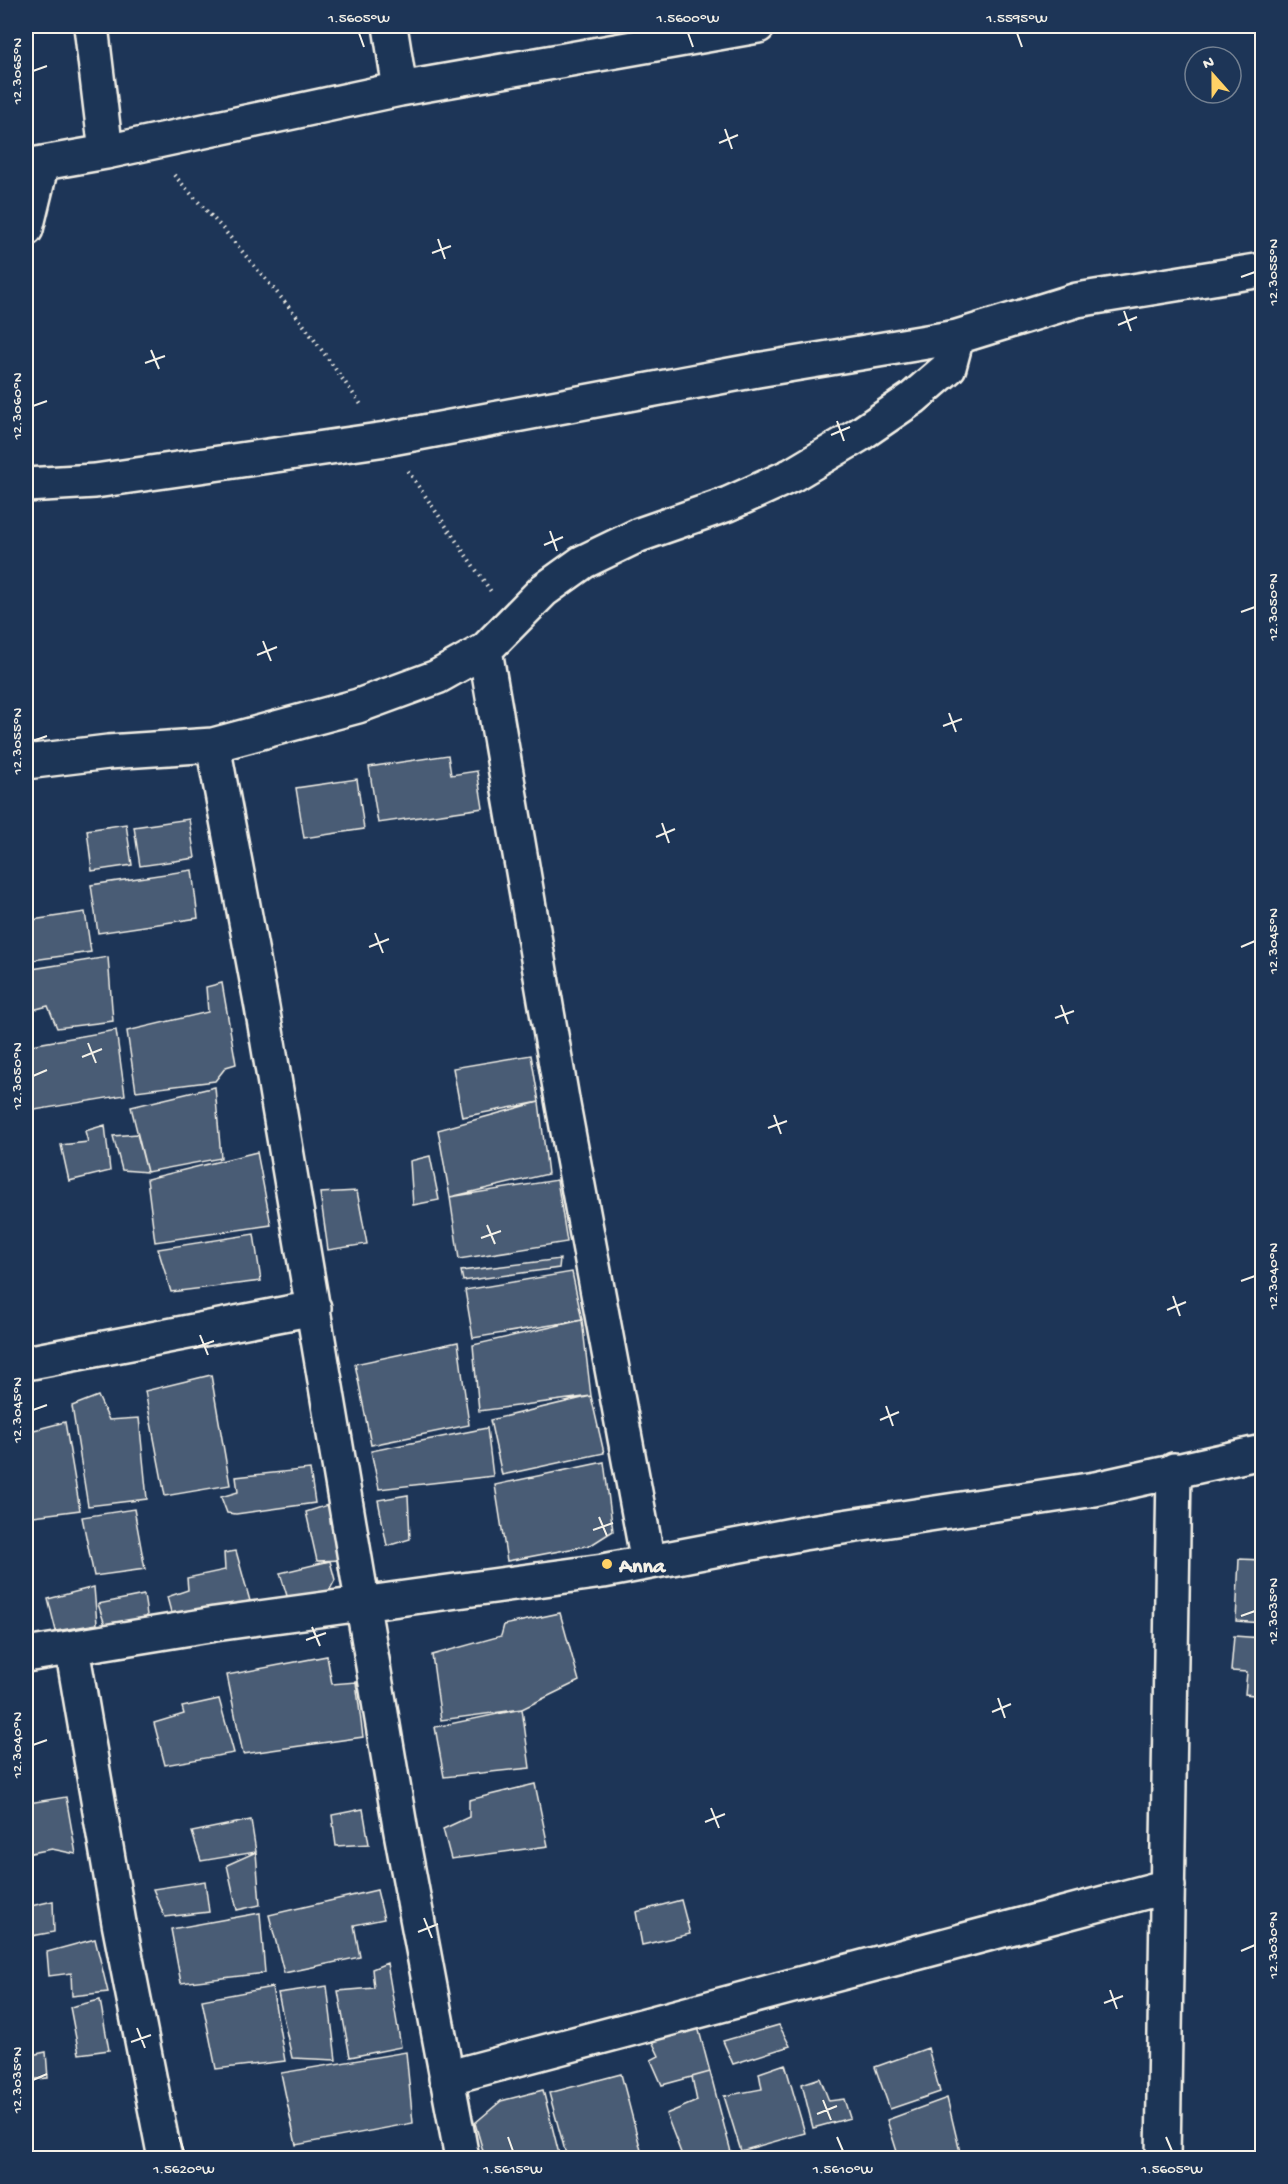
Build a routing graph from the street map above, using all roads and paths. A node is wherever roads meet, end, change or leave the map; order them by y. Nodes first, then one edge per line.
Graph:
1 (91, 26) edge
2 (390, 26) edge
3 (758, 26) edge
4 (400, 89) junction
5 (145, 143) junction
6 (106, 152) junction
7 (34, 164) edge
8 (26, 229) edge
9 (1263, 270) edge
10 (957, 337) junction
11 (386, 440) junction
12 (26, 485) edge
13 (513, 622) junction
14 (485, 650) junction
15 (213, 745) junction
16 (26, 762) edge
17 (314, 1308) junction
18 (26, 1363) edge
19 (1263, 1452) edge
20 (1174, 1470) junction
21 (648, 1562) junction
22 (363, 1605) junction
23 (72, 1648) junction
24 (26, 1655) edge
25 (1168, 1886) junction
26 (446, 2078) junction
27 (165, 2158) edge
28 (462, 2158) edge
29 (1164, 2158) edge

1 - 6 street
2 - 4 street
3 - 4 street
4 - 5 street
5 - 6 street
5 - 11 path
6 - 7 street
7 - 8 street
9 - 10 street
10 - 11 street
10 - 13 street
11 - 12 street
11 - 13 path
13 - 14 street
14 - 15 street
14 - 21 street
15 - 16 street
15 - 17 street
17 - 18 street
17 - 22 street
19 - 20 street
20 - 21 street
20 - 25 street
21 - 22 street
22 - 23 street
22 - 26 street
23 - 24 street
23 - 27 street
25 - 26 street
25 - 29 street
26 - 28 street

